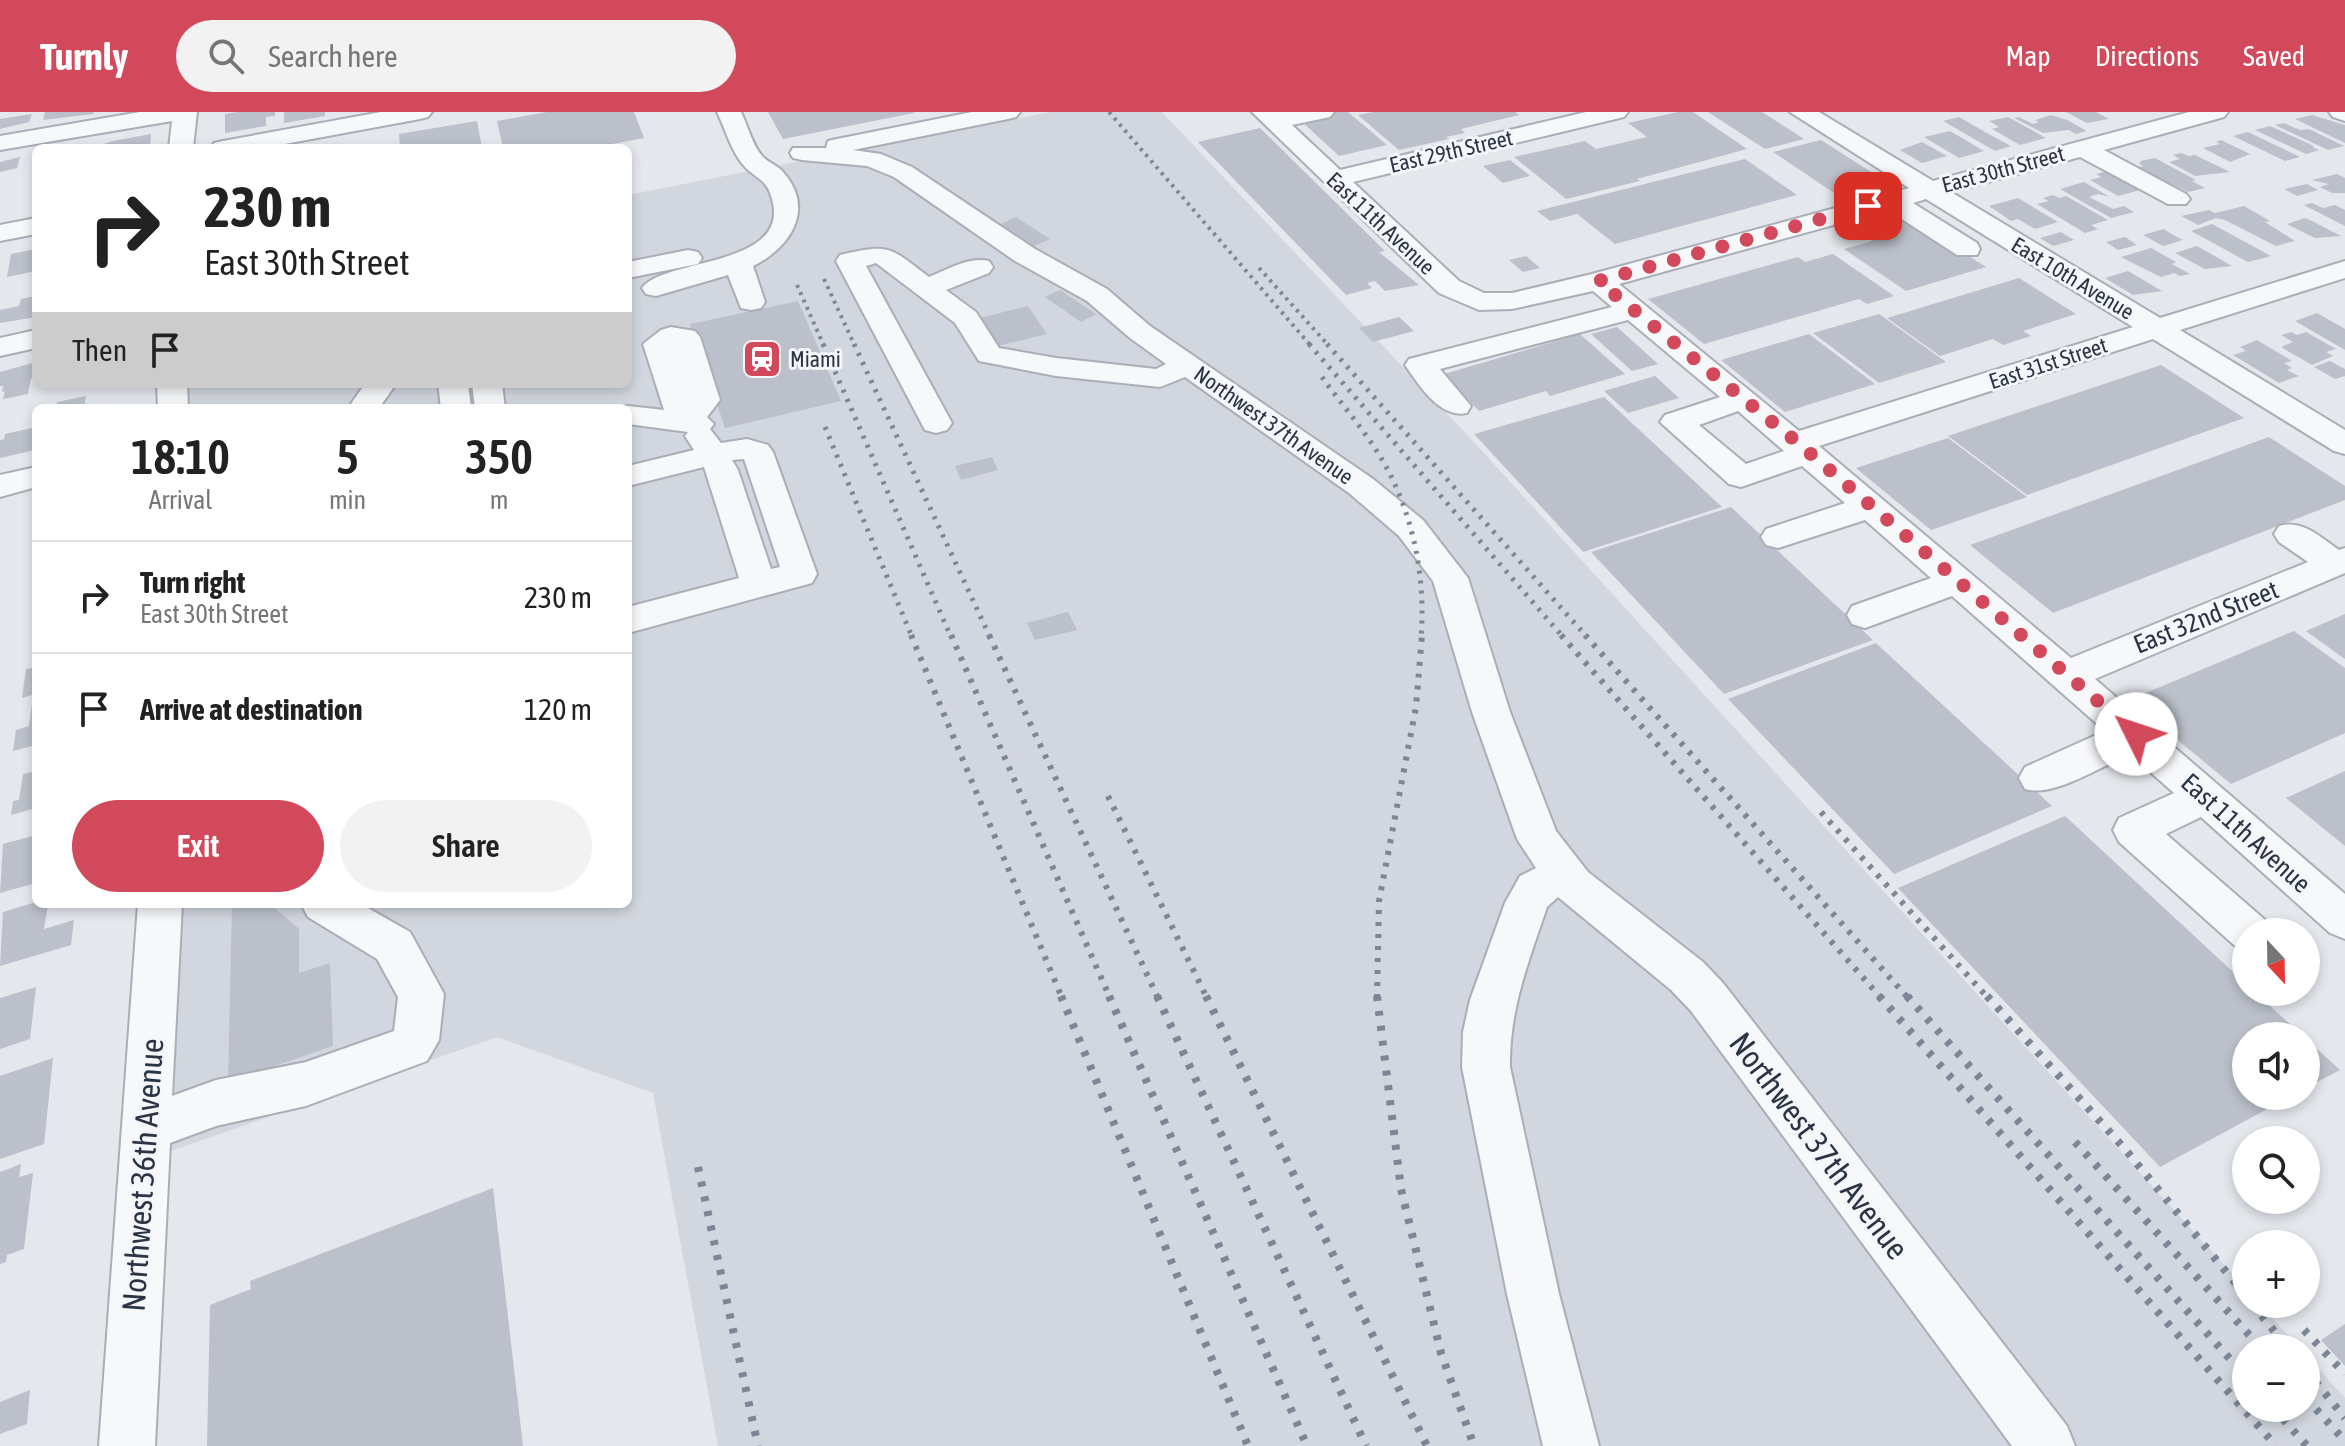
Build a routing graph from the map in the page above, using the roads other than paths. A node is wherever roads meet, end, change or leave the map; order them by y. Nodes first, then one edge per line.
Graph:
1 (184, 112) edge
2 (420, 112) edge
3 (729, 112) edge
4 (1008, 112) edge
5 (1322, 112) edge
6 (1616, 112) edge
7 (1802, 112) edge
8 (2216, 112) edge
9 (1270, 117) edge
10 (368, 118) edge
11 (0, 143) edge
12 (181, 144) edge
13 (242, 144) edge
14 (378, 144) edge
15 (2082, 148) junction
16 (802, 153) junction
17 (754, 162) junction
18 (1334, 179) junction
19 (1928, 190) junction
20 (2177, 199) dead end
21 (1891, 200) junction
22 (32, 227) edge
23 (0, 233) edge
24 (1967, 249) dead end
25 (738, 263) junction
26 (979, 267) dead end
27 (632, 269) edge
28 (2345, 269) edge
29 (1598, 281) junction
30 (632, 283) edge
31 (656, 288) junction
32 (926, 288) junction
33 (751, 302) dead end
34 (1504, 302) junction
35 (1634, 310) junction
36 (2156, 328) junction
37 (1534, 336) junction
38 (32, 340) edge
39 (0, 347) edge
40 (1186, 365) junction
41 (1744, 399) junction
42 (1456, 406) dead end
43 (632, 415) edge
44 (696, 419) junction
45 (936, 423) dead end
46 (2345, 444) edge
47 (1803, 448) junction
48 (712, 456) junction
49 (632, 472) edge
50 (32, 478) edge
51 (0, 486) edge
52 (1871, 506) junction
53 (2291, 534) dead end
54 (1778, 537) dead end
55 (2340, 562) edge
56 (1958, 581) junction
57 (759, 585) junction
58 (1865, 615) dead end
59 (632, 619) edge
60 (2067, 675) junction
61 (2136, 734) junction
62 (2039, 778) dead end
63 (2206, 797) junction
64 (1562, 874) junction
65 (160, 908) edge
66 (330, 908) edge
67 (2233, 918) edge
68 (2345, 920) edge
69 (146, 1129) junction
70 (127, 1446) edge
71 (1571, 1446) edge
72 (2047, 1446) edge

1 - 11 street
1 - 12 street
2 - 10 street
3 - 17 street
4 - 16 street
5 - 9 street
6 - 18 street, East 29th Street
7 - 19 street, East 10th Avenue
8 - 15 street, East 30th Street
9 - 18 street, East 11th Avenue
10 - 13 street
10 - 14 street
15 - 19 street, East 30th Street
15 - 20 street
16 - 17 street
16 - 40 street, Northwest 37th Avenue
17 - 25 street
17 - 27 street
18 - 34 street, East 11th Avenue
19 - 21 street, East 30th Street
19 - 36 street, East 10th Avenue
21 - 24 street
21 - 29 street, East 30th Street
22 - 23 street
25 - 31 street
25 - 33 street
26 - 32 street
28 - 36 street, East 31st Street
29 - 34 street, East 30th Street
29 - 35 street, East 11th Avenue
30 - 31 street
31 - 44 street
32 - 40 street
32 - 45 street
34 - 37 street
35 - 37 street
35 - 41 street, East 11th Avenue
36 - 46 street, East 10th Avenue
36 - 47 street, East 31st Street
37 - 42 street
38 - 39 street
40 - 64 street, Northwest 37th Avenue
41 - 47 street, East 11th Avenue
41 - 47 street, East 31st Street
43 - 44 street
44 - 48 street
47 - 52 street, East 11th Avenue
48 - 49 street
48 - 57 street
48 - 57 street
50 - 51 street
52 - 54 street
52 - 56 street, East 11th Avenue
53 - 55 street
55 - 60 street, East 32nd Street
56 - 58 street
56 - 60 street, East 11th Avenue
57 - 59 street
60 - 61 street, East 11th Avenue
61 - 62 street
61 - 63 street, East 11th Avenue
63 - 67 street
63 - 68 street, East 11th Avenue
64 - 71 street
64 - 72 street, Northwest 37th Avenue
65 - 69 street, Northwest 36th Avenue
66 - 69 street
69 - 70 street, Northwest 36th Avenue

